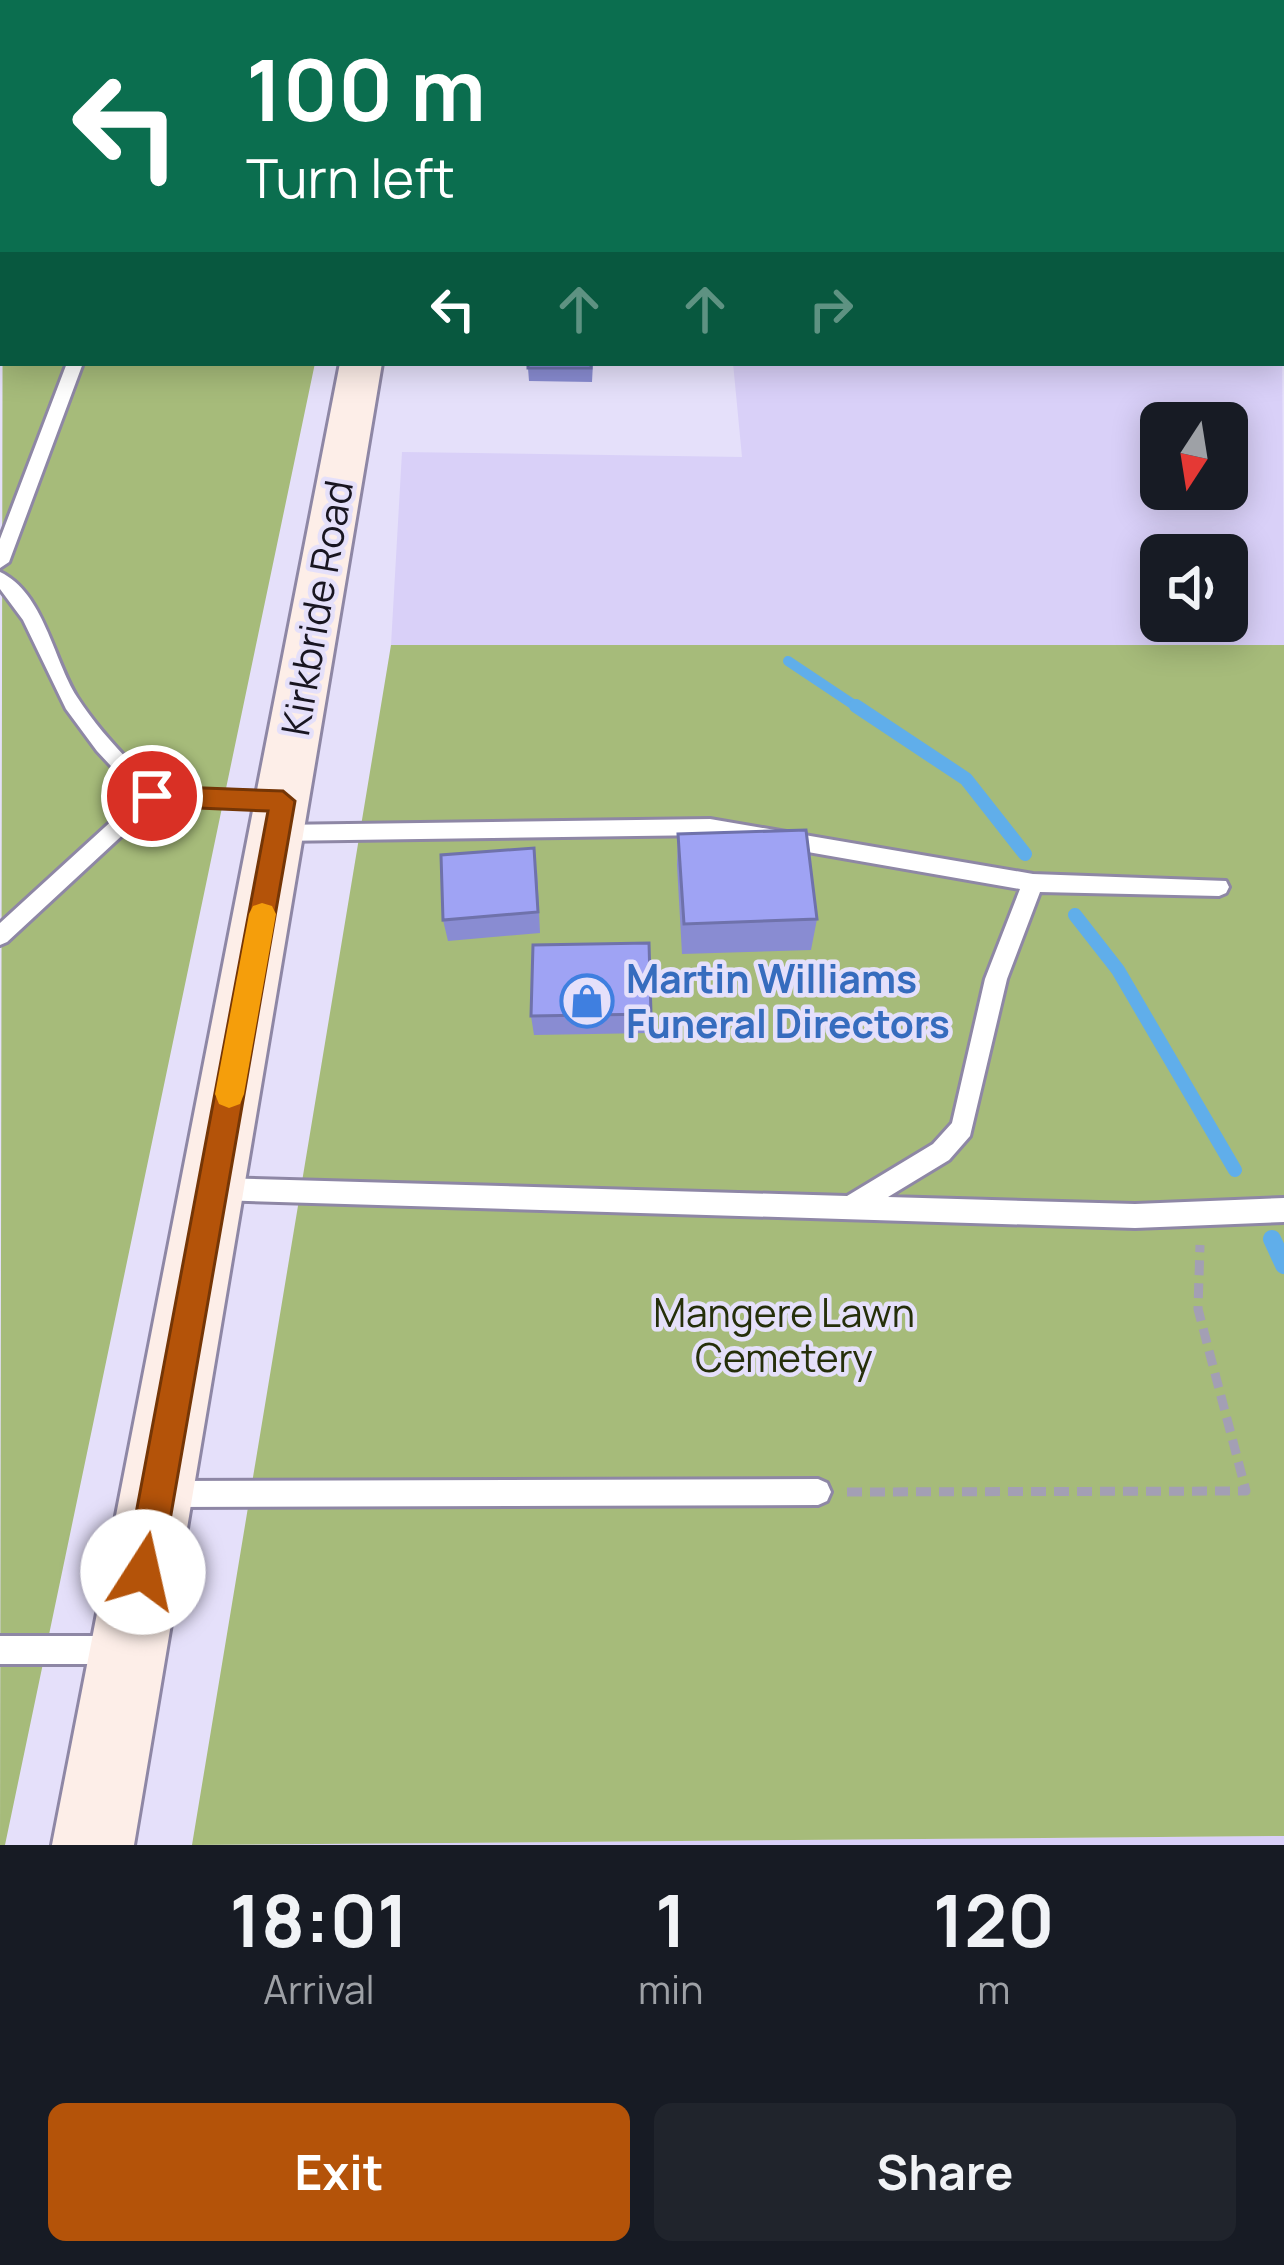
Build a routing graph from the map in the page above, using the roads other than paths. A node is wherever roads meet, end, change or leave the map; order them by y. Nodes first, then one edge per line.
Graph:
1 (74, 366) edge
2 (360, 366) edge
3 (0, 562) edge
4 (0, 578) edge
5 (152, 796) junction
6 (280, 817) junction
7 (1033, 883) junction
8 (1219, 886) dead end
9 (0, 936) edge
10 (212, 1189) junction
11 (849, 1208) junction
12 (1284, 1210) edge
13 (818, 1492) road end
14 (157, 1494) junction
15 (0, 1650) edge
16 (129, 1650) junction
17 (94, 1845) edge

1 - 3 lane
2 - 6 street, Kirkbride Road
4 - 5 lane
5 - 6 lane
5 - 9 lane
6 - 7 lane
6 - 10 street, Kirkbride Road
7 - 8 lane
7 - 11 lane
10 - 11 lane
10 - 14 street, Kirkbride Road
11 - 12 lane
13 - 14 lane
14 - 16 street, Kirkbride Road
15 - 16 lane
16 - 17 street, Kirkbride Road

